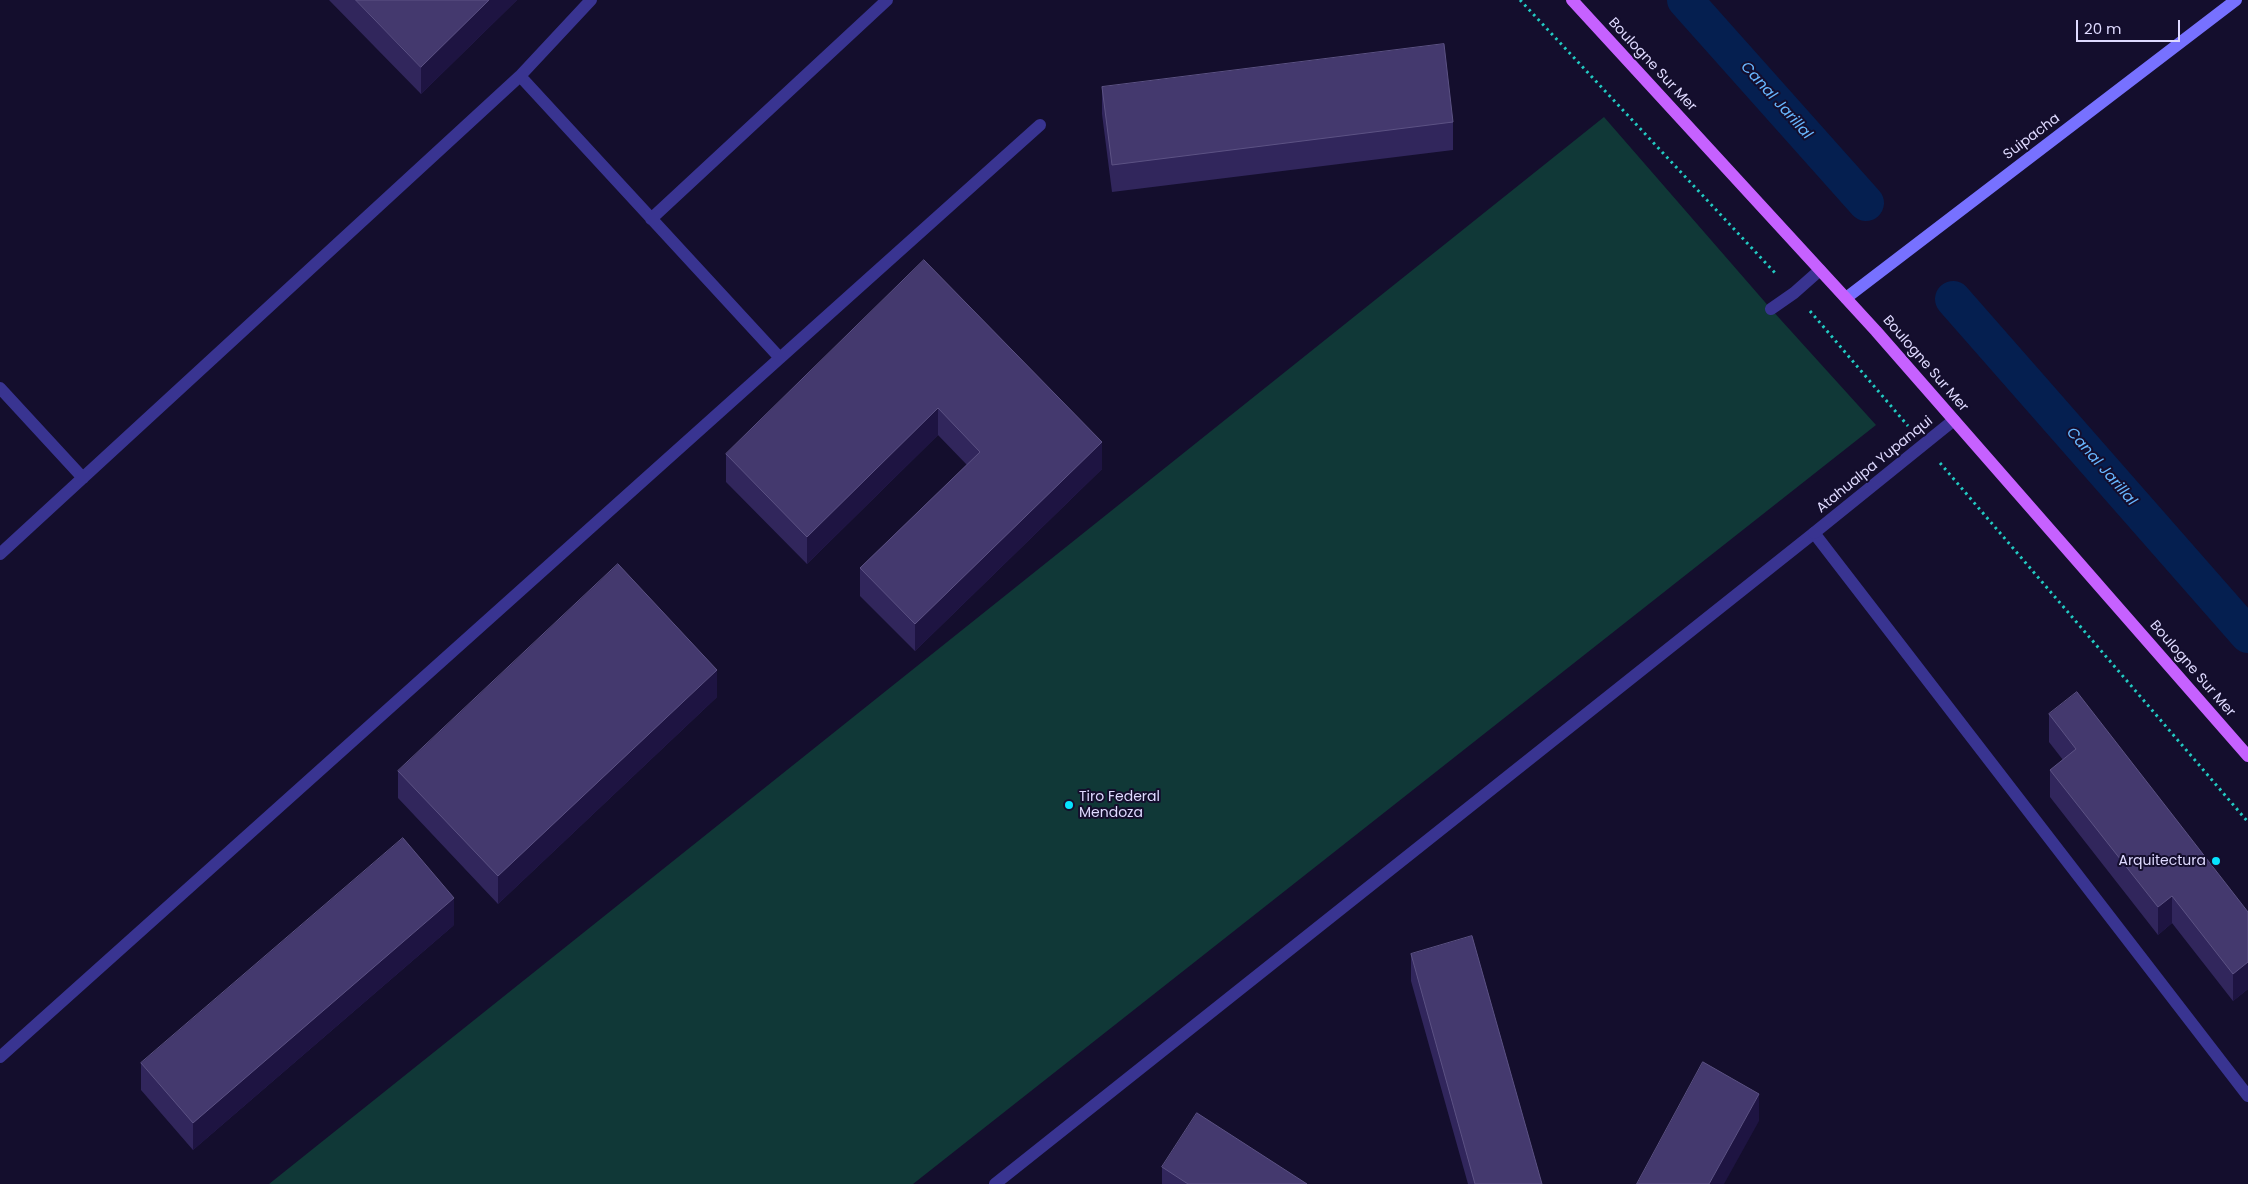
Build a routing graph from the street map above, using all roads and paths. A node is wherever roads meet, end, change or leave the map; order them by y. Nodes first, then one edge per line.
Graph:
1 (591, 0) edge
2 (887, 0) edge
3 (1520, 0) edge
4 (1572, 0) edge
5 (2236, 0) edge
6 (520, 76) junction
7 (1040, 125) dead end
8 (651, 218) junction
9 (1820, 270) junction
10 (1794, 293) junction
11 (1846, 298) junction
12 (1771, 309) dead end
13 (780, 358) junction
14 (0, 388) edge
15 (1954, 420) junction
16 (1924, 445) junction
17 (83, 478) junction
18 (1814, 533) junction
19 (0, 554) edge
20 (2248, 756) edge
21 (2248, 822) edge
22 (0, 1057) edge
23 (2248, 1096) edge
24 (995, 1184) edge

1 - 6 street
2 - 8 street
3 - 10 path
4 - 9 main road, Boulogne Sur Mer
5 - 11 street, Suipacha
6 - 8 street
6 - 17 street
7 - 13 street
8 - 13 street
9 - 10 street
9 - 11 main road, Boulogne Sur Mer
10 - 12 street
10 - 16 path
11 - 15 main road, Boulogne Sur Mer
13 - 22 street
14 - 17 street
15 - 16 street, Atahualpa Yupanqui
15 - 20 main road, Boulogne Sur Mer
16 - 18 street, Atahualpa Yupanqui
16 - 21 path
17 - 19 street
18 - 23 street
18 - 24 street, Atahualpa Yupanqui

